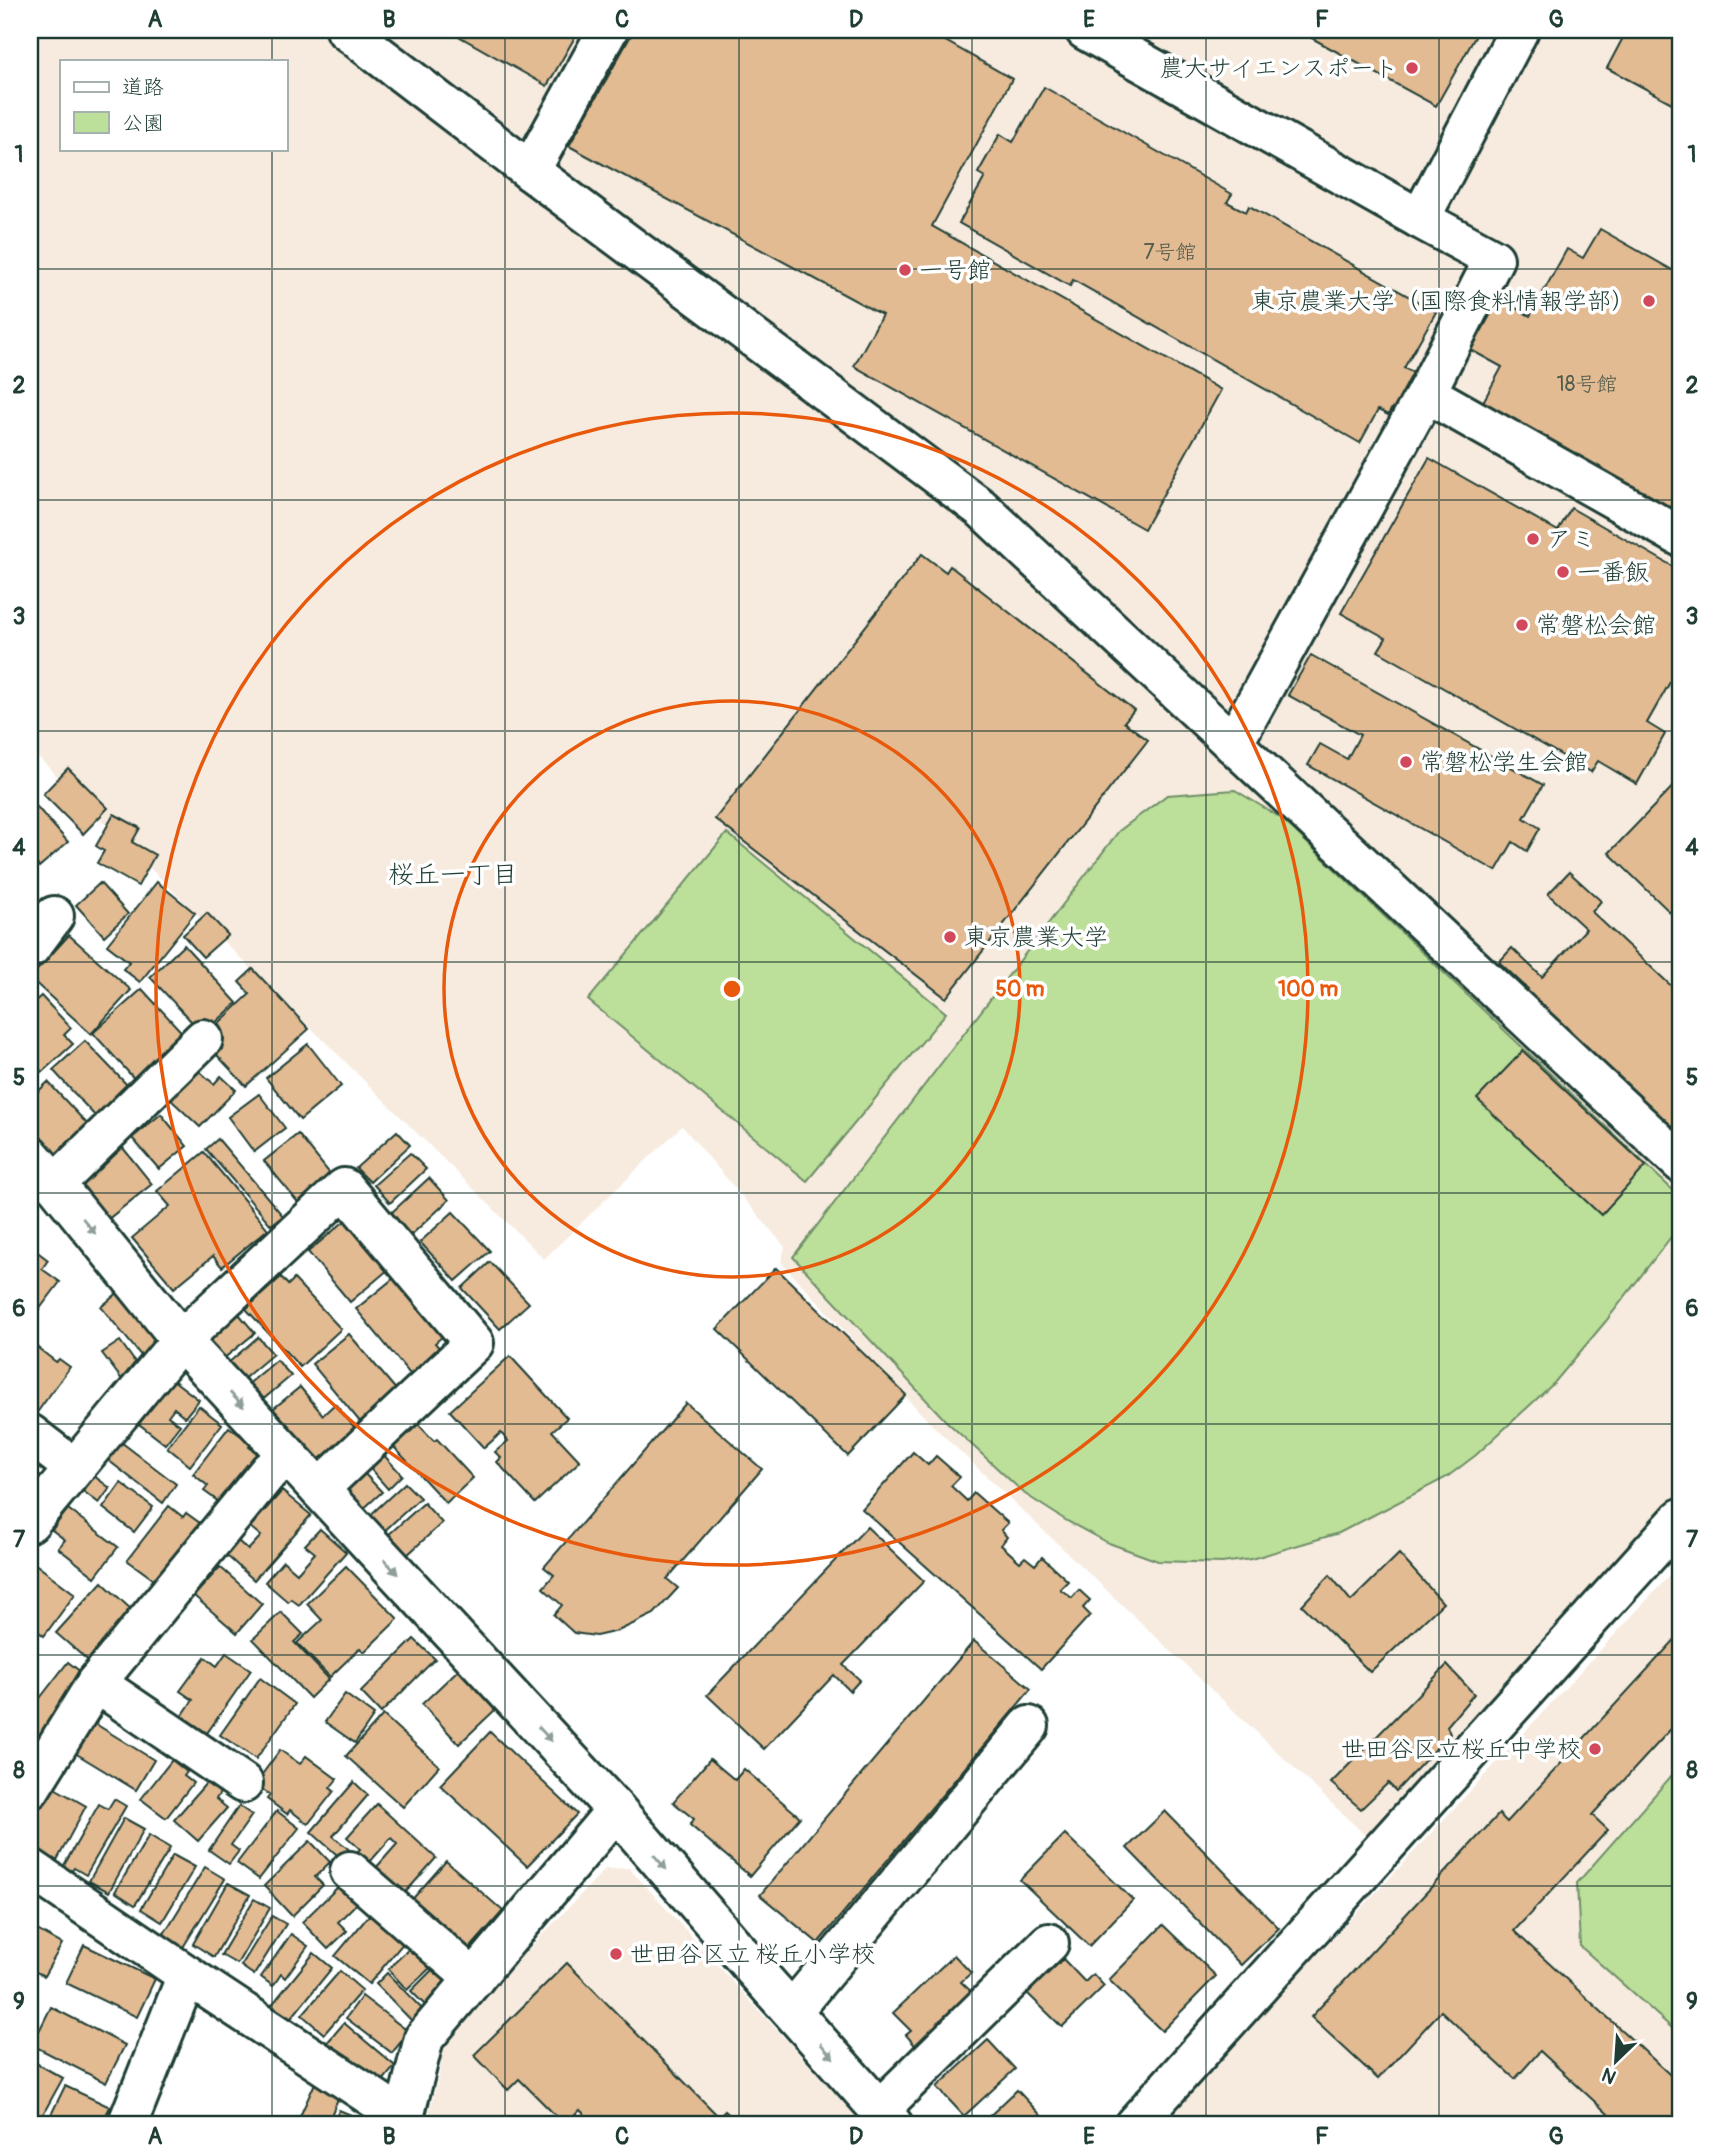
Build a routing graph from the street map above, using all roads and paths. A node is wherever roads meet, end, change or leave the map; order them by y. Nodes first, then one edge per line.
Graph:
1 (346, 30) edge
2 (608, 30) edge
3 (1085, 30) edge
4 (1519, 30) edge
5 (530, 171) junction
6 (1420, 219) junction
7 (1426, 393) junction
8 (1681, 537) edge
9 (1233, 744) junction
10 (54, 916) dead end
11 (30, 948) edge
12 (204, 1039) dead end
13 (30, 1155) edge
14 (1681, 1163) edge
15 (55, 1184) junction
16 (181, 1340) junction
17 (30, 1434) edge
18 (288, 1455) junction
19 (74, 1468) junction
20 (319, 1489) junction
21 (1681, 1518) edge
22 (30, 1522) edge
23 (96, 1683) junction
24 (1029, 1726) dead end
25 (243, 1783) dead end
26 (30, 1788) edge
27 (616, 1810) junction
28 (30, 1868) edge
29 (350, 1871) dead end
30 (1049, 1943) dead end
31 (187, 1975) junction
32 (474, 1979) junction
33 (792, 2011) junction
34 (886, 2118) edge
35 (403, 2121) edge
36 (127, 2125) edge
37 (1134, 2125) edge

1 - 5 street
2 - 5 street
3 - 6 street
4 - 6 street
5 - 9 street
6 - 7 street
7 - 8 street
7 - 9 street
9 - 14 street
10 - 11 street
12 - 15 street
13 - 15 street
15 -> 16 street
16 -> 18 street
16 - 19 street
16 - 20 street
17 - 19 street
18 - 20 street
18 - 23 street
19 - 22 street
20 -> 27 street
21 - 37 street
23 - 25 street
23 - 26 street
24 - 33 street
27 - 32 street
27 -> 33 street
28 - 31 street
29 - 32 street
30 - 34 street
31 - 35 street
31 - 36 street
32 - 35 street
33 -> 34 street

